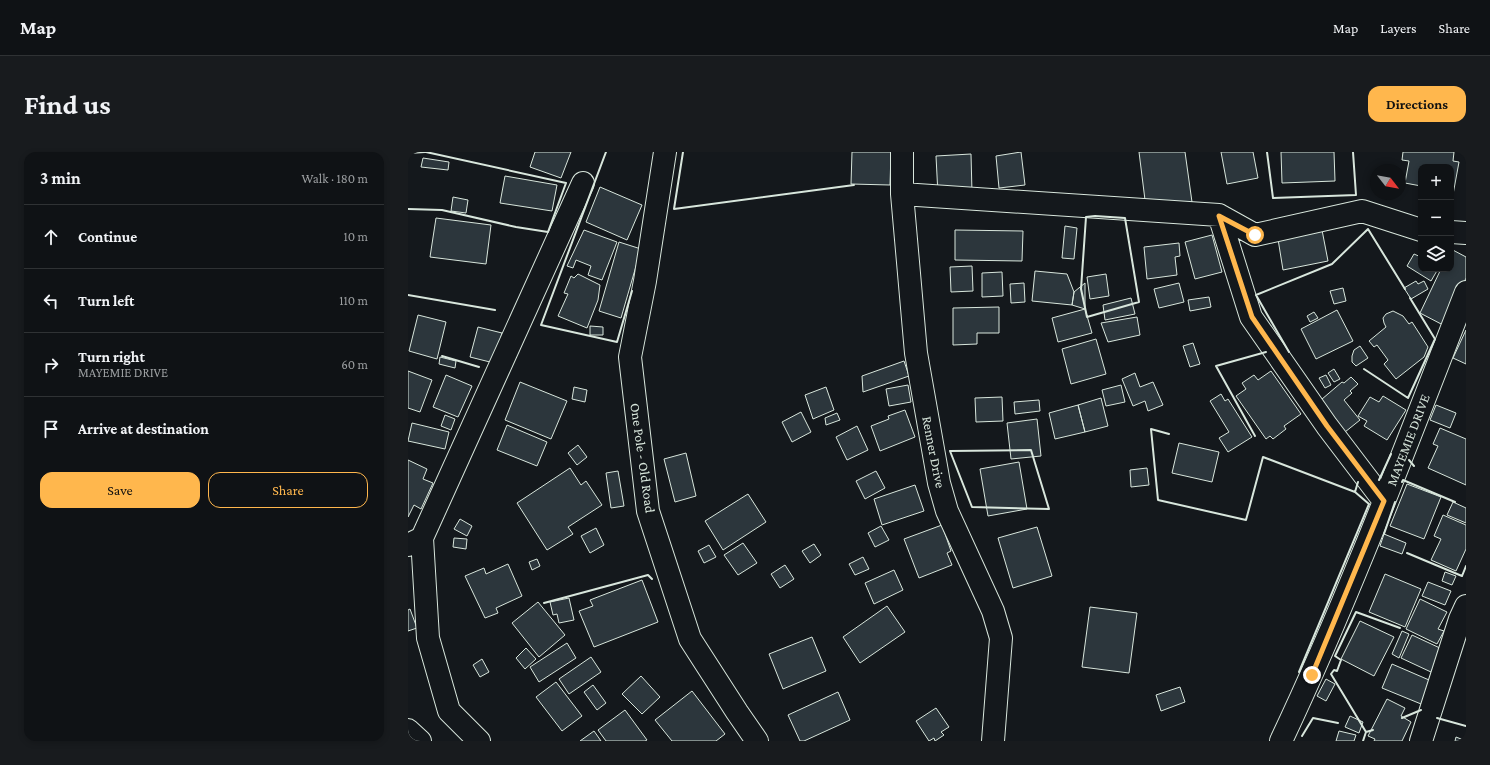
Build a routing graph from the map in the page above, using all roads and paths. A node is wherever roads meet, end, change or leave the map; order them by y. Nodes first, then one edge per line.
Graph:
1 (665, 152) edge
2 (902, 152) edge
3 (583, 183) dead end
4 (902, 194) junction
5 (1219, 216) junction
6 (1418, 229) edge
7 (1454, 232) edge
8 (1466, 233) edge
9 (1466, 292) edge
10 (1384, 501) junction
11 (415, 541) edge
12 (1466, 606) edge
13 (408, 730) edge
14 (420, 741) edge
15 (479, 741) edge
16 (757, 741) edge
17 (993, 741) edge
18 (1281, 741) edge
19 (1421, 741) edge

1 - 16 main road, One Pole - Old Road
2 - 4 main road, Renner Drive
3 - 11 main road
4 - 5 main road
4 - 17 main road, Renner Drive
5 - 6 main road
5 - 10 main road
7 - 8 main road
9 - 10 main road, MAYEMIE DRIVE
10 - 18 main road, MAYEMIE DRIVE
11 - 15 main road
12 - 19 main road
13 - 14 main road

